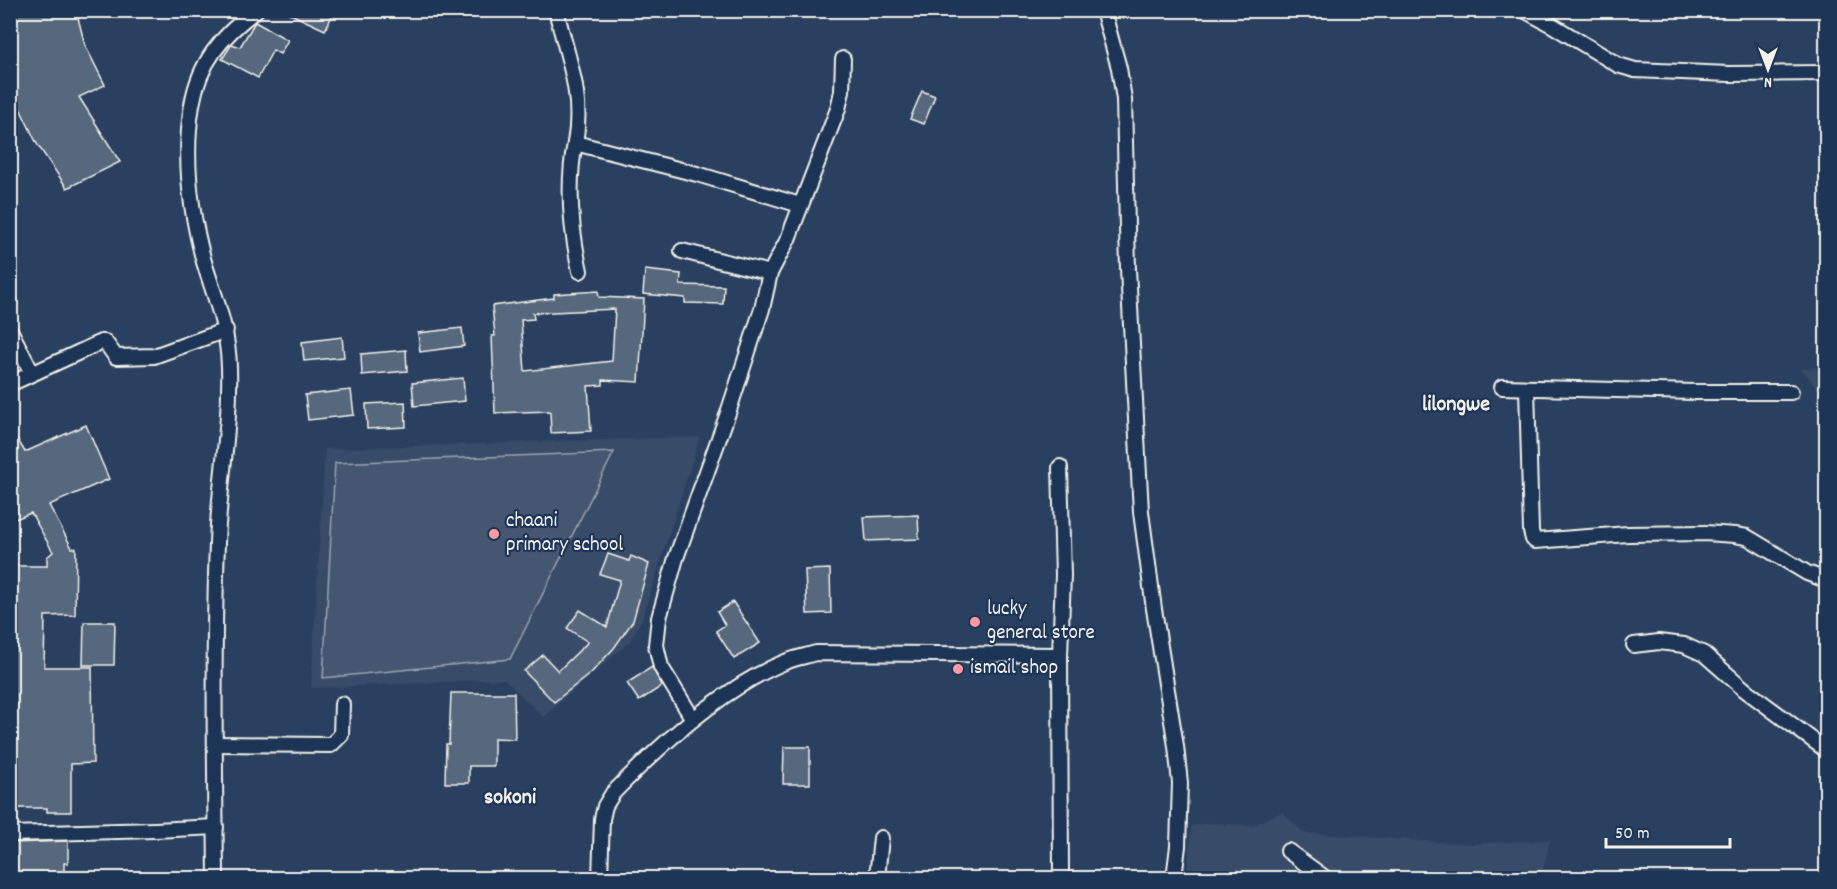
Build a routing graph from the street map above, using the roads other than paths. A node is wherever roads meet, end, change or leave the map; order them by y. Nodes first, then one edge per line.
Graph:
1 (256, 10) edge
2 (556, 10) edge
3 (1103, 10) edge
4 (1524, 10) edge
5 (1556, 10) edge
6 (1552, 25) junction
7 (843, 59) dead end
8 (1827, 73) edge
9 (575, 143) junction
10 (800, 205) junction
11 (682, 251) dead end
12 (580, 271) dead end
13 (770, 273) junction
14 (10, 330) edge
15 (226, 330) junction
16 (32, 373) junction
17 (10, 384) edge
18 (1502, 387) dead end
19 (1527, 388) junction
20 (1791, 392) dead end
21 (1060, 467) dead end
22 (1827, 580) edge
23 (1634, 645) dead end
24 (1060, 655) junction
25 (342, 704) dead end
26 (693, 718) junction
27 (215, 744) junction
28 (1827, 750) edge
29 (216, 826) junction
30 (10, 834) edge
31 (881, 838) dead end
32 (1288, 851) dead end
33 (216, 879) edge
34 (600, 879) edge
35 (877, 879) edge
36 (1061, 879) edge
37 (1174, 879) edge
38 (1325, 879) edge

1 - 15 street
2 - 9 street
3 - 37 street
4 - 6 street
5 - 6 street
6 - 8 street
7 - 10 street
9 - 10 street
9 - 12 street
10 - 13 street
11 - 13 street
13 - 26 street
14 - 16 street
15 - 16 street
15 - 27 street
16 - 17 street
18 - 19 street
19 - 20 street
19 - 22 street
21 - 24 street
23 - 28 street
24 - 26 street
24 - 36 street
25 - 27 street
26 - 34 street
27 - 29 street
29 - 30 street
29 - 33 street
31 - 35 street
32 - 38 street

